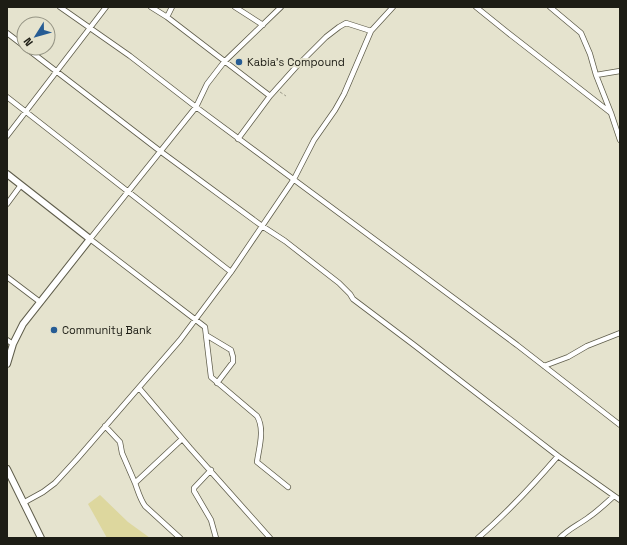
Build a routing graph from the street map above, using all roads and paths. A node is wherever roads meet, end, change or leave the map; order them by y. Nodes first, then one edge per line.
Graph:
1 (60, 7) edge
2 (106, 7) edge
3 (151, 7) edge
4 (172, 7) edge
5 (235, 7) edge
6 (281, 7) edge
7 (393, 7) edge
8 (476, 7) edge
9 (550, 7) edge
10 (167, 17) junction
11 (263, 25) junction
12 (90, 28) junction
13 (371, 30) junction
14 (7, 33) edge
15 (16, 40) edge
16 (36, 56) edge
17 (224, 62) junction
18 (56, 71) junction
19 (620, 71) edge
20 (596, 74) junction
21 (276, 89) junction
22 (270, 96) junction
23 (286, 96) dead end
24 (7, 97) edge
25 (196, 107) junction
26 (25, 112) junction
27 (611, 113) junction
28 (7, 136) edge
29 (238, 139) junction
30 (620, 140) edge
31 (160, 151) junction
32 (7, 174) edge
33 (294, 179) junction
34 (21, 185) junction
35 (128, 191) junction
36 (7, 204) edge
37 (262, 226) junction
38 (90, 239) junction
39 (231, 272) junction
40 (7, 277) edge
41 (40, 302) junction
42 (196, 319) junction
43 (620, 334) edge
44 (206, 336) junction
45 (7, 340) edge
46 (13, 344) junction
47 (7, 364) edge
48 (544, 366) junction
49 (217, 383) junction
50 (139, 388) junction
51 (620, 425) edge
52 (105, 426) junction
53 (182, 438) junction
54 (558, 456) junction
55 (7, 469) edge
56 (211, 470) junction
57 (135, 483) junction
58 (288, 487) dead end
59 (614, 496) junction
60 (620, 500) edge
61 (23, 503) junction
62 (41, 538) edge
63 (180, 538) edge
64 (216, 538) edge
65 (270, 538) edge
66 (478, 538) edge
67 (560, 538) edge

1 - 12 street
2 - 12 street
3 - 10 street
4 - 10 street
5 - 11 street
6 - 11 street
7 - 13 street
8 - 27 street
9 - 20 street
10 - 17 street
11 - 17 street
12 - 18 street
12 - 25 street
13 - 21 street
13 - 33 street
14 - 15 street
16 - 18 street
17 - 22 street
17 - 25 street
18 - 26 street
18 - 31 street
19 - 20 street
20 - 27 street
21 - 22 street
21 - 23 path
22 - 29 street
24 - 26 street
25 - 29 street
25 - 31 street
26 - 28 street
26 - 35 street
27 - 30 street
29 - 33 street
31 - 35 street
31 - 37 street
32 - 34 street
33 - 37 street
33 - 48 street
34 - 36 street
34 - 38 street
35 - 38 street
35 - 39 street
37 - 39 street
37 - 54 street
38 - 41 street
38 - 42 street
39 - 42 street
40 - 41 street
41 - 46 street
42 - 44 street
42 - 50 street
43 - 48 street
44 - 49 street
44 - 49 street
45 - 46 street
46 - 47 street
48 - 51 street
49 - 58 street
50 - 52 street
50 - 53 street
52 - 57 street
52 - 61 street
53 - 56 street
53 - 57 street
54 - 59 street
54 - 66 street
55 - 61 street
56 - 64 street
56 - 65 street
57 - 63 street
59 - 60 street
59 - 67 street
61 - 62 street

